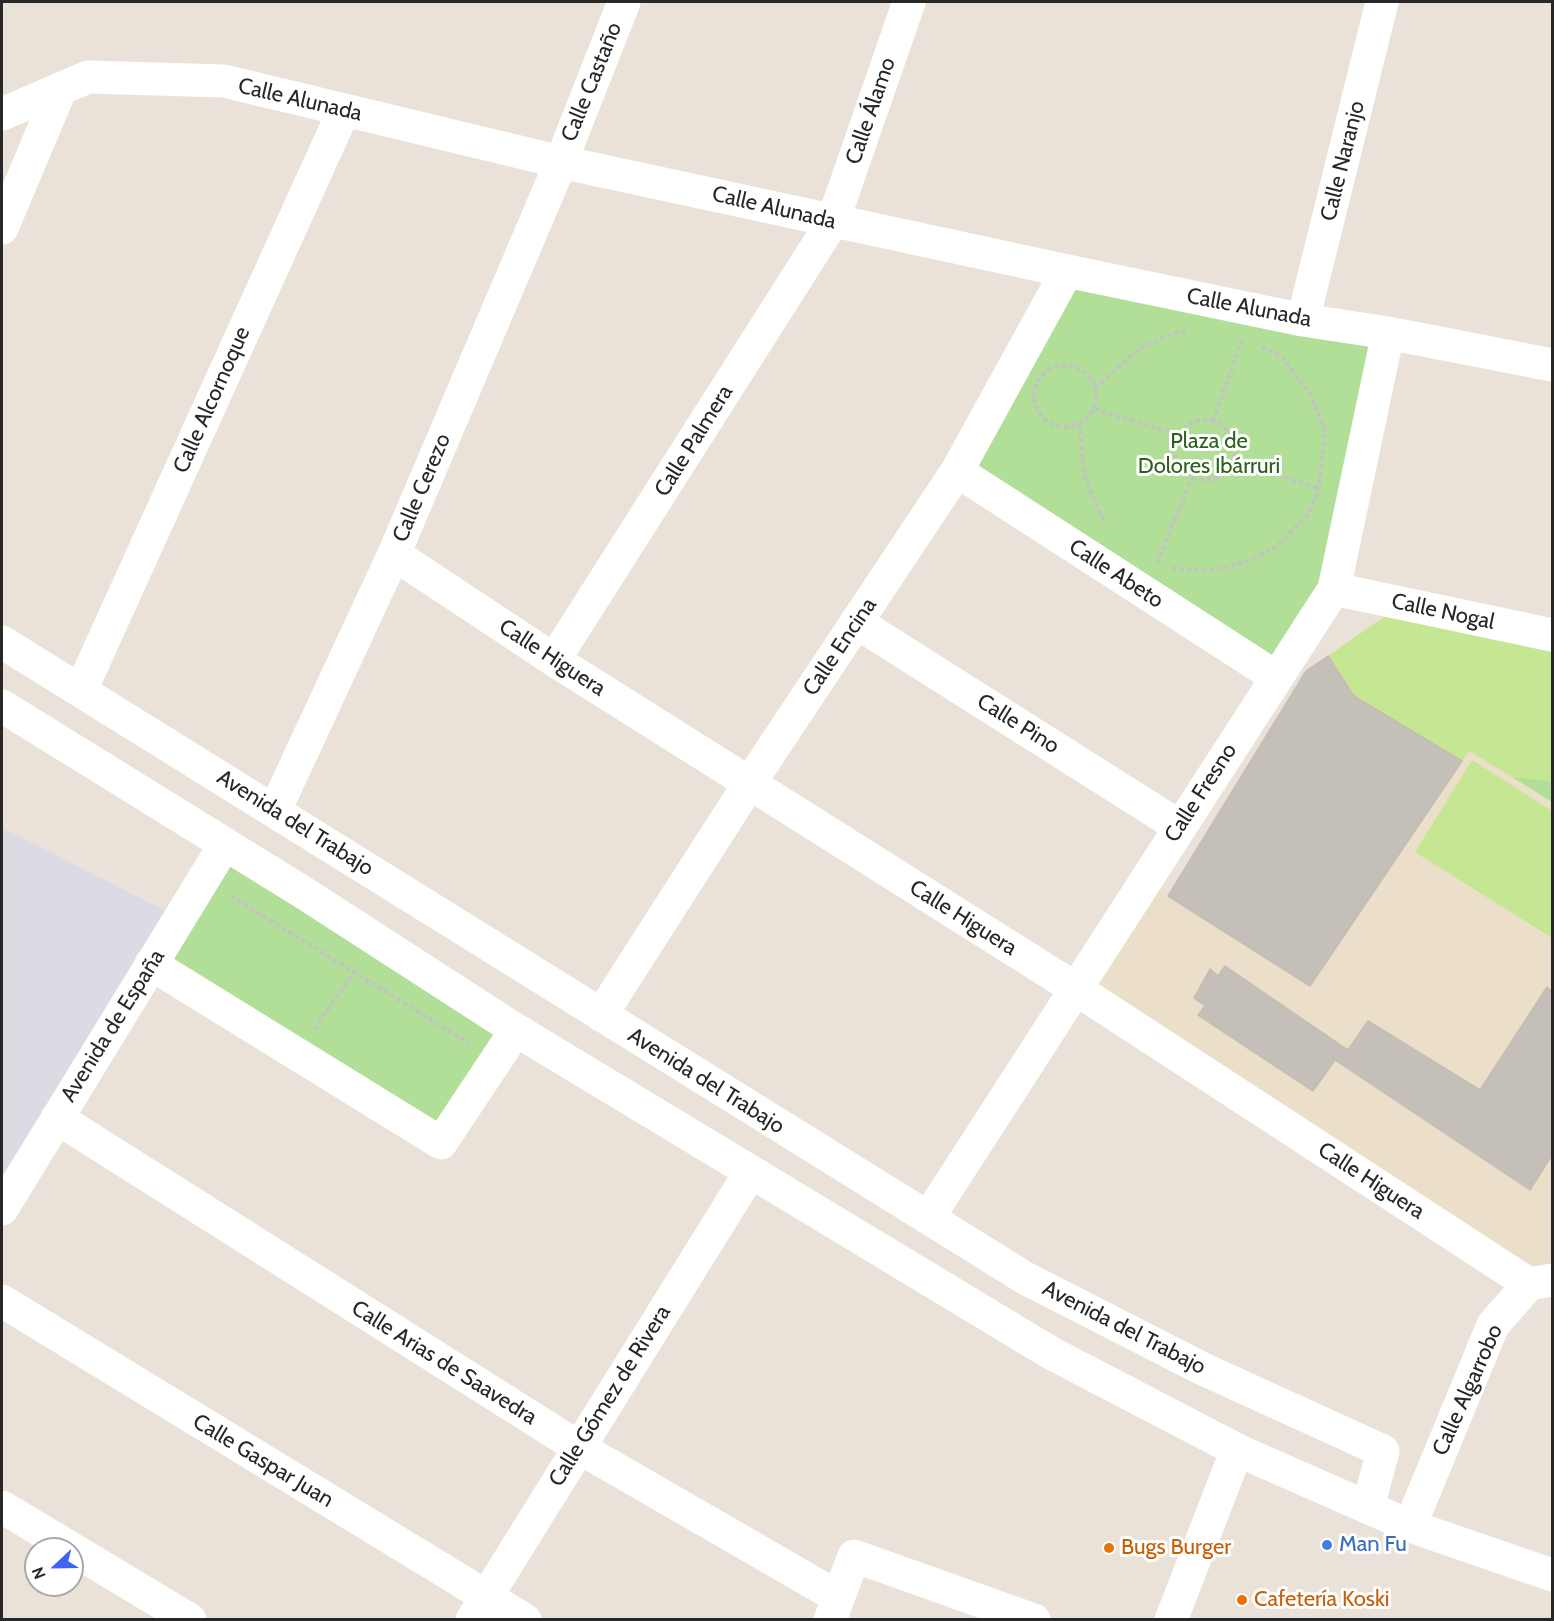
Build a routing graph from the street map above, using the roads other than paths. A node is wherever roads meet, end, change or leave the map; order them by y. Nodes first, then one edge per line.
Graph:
1 (624, 2) edge
2 (909, 2) edge
3 (1382, 2) edge
4 (61, 88) junction
5 (6, 103) edge
6 (344, 110) junction
7 (561, 162) junction
8 (833, 221) junction
9 (2, 228) edge
10 (1067, 271) junction
11 (1303, 320) junction
12 (1388, 333) junction
13 (1552, 365) edge
14 (957, 471) junction
15 (394, 554) junction
16 (1334, 589) junction
17 (856, 622) junction
18 (1552, 635) edge
19 (2, 642) edge
20 (554, 660) junction
21 (1276, 676) junction
22 (81, 690) junction
23 (2, 706) edge
24 (749, 784) junction
25 (275, 810) junction
26 (1180, 827) junction
27 (225, 844) junction
28 (152, 964) junction
29 (1076, 989) junction
30 (601, 1015) junction
31 (516, 1030) junction
32 (57, 1118) junction
33 (750, 1173) junction
34 (2, 1209) edge
35 (927, 1218) junction
36 (1541, 1282) edge
37 (2, 1301) edge
38 (578, 1447) junction
39 (1237, 1450) junction
40 (2, 1507) edge
41 (1368, 1508) junction
42 (1410, 1526) junction
43 (1552, 1575) edge
44 (479, 1608) edge
45 (834, 1609) edge
46 (190, 1620) edge
47 (525, 1620) edge
48 (1034, 1620) edge
49 (1171, 1620) edge

1 - 7 street, Calle Castaño
2 - 8 street, Calle Álamo
3 - 11 street, Calle Naranjo
4 - 5 street, Calle Alunada
4 - 6 street, Calle Alunada
4 - 9 street
6 - 7 street, Calle Alunada
6 - 22 street, Calle Alcornoque
7 - 8 street, Calle Alunada
7 - 15 street, Calle Cerezo
8 - 10 street, Calle Alunada
8 - 20 street, Calle Palmera
10 - 11 street, Calle Alunada
10 - 14 street, Calle Encina
11 - 12 street, Calle Alunada
12 - 13 street, Calle Alunada
12 - 16 street, Calle Fresno
14 - 17 street, Calle Encina
14 - 21 street, Calle Abeto
15 - 20 street, Calle Higuera
15 - 25 street, Calle Cerezo
16 - 18 street, Calle Nogal
16 - 21 street, Calle Fresno
17 - 24 street, Calle Encina
17 - 26 street, Calle Pino
19 - 22 street, Avenida del Trabajo
20 - 24 street, Calle Higuera
21 - 26 street, Calle Fresno
22 - 25 street, Avenida del Trabajo
23 - 27 street
24 - 29 street, Calle Higuera
24 - 30 street, Calle Encina
25 - 30 street, Avenida del Trabajo
26 - 29 street, Calle Fresno
27 - 28 street, Avenida de España
27 - 31 street
28 - 31 street
28 - 32 street, Avenida de España
29 - 35 street, Calle Fresno
29 - 36 street, Calle Higuera
30 - 35 street, Avenida del Trabajo
31 - 33 street
32 - 34 street, Avenida de España
32 - 38 street, Calle Arias de Saavedra
33 - 38 street, Calle Gómez de Rivera
33 - 39 street
35 - 41 street, Avenida del Trabajo
36 - 42 street, Calle Algarrobo
37 - 44 street, Calle Gaspar Juan
38 - 44 street, Calle Gómez de Rivera
38 - 45 street, Calle Arias de Saavedra
39 - 41 street
39 - 49 street
40 - 46 street
41 - 42 street
42 - 43 street
44 - 47 street, Calle Gaspar Juan
45 - 48 street

